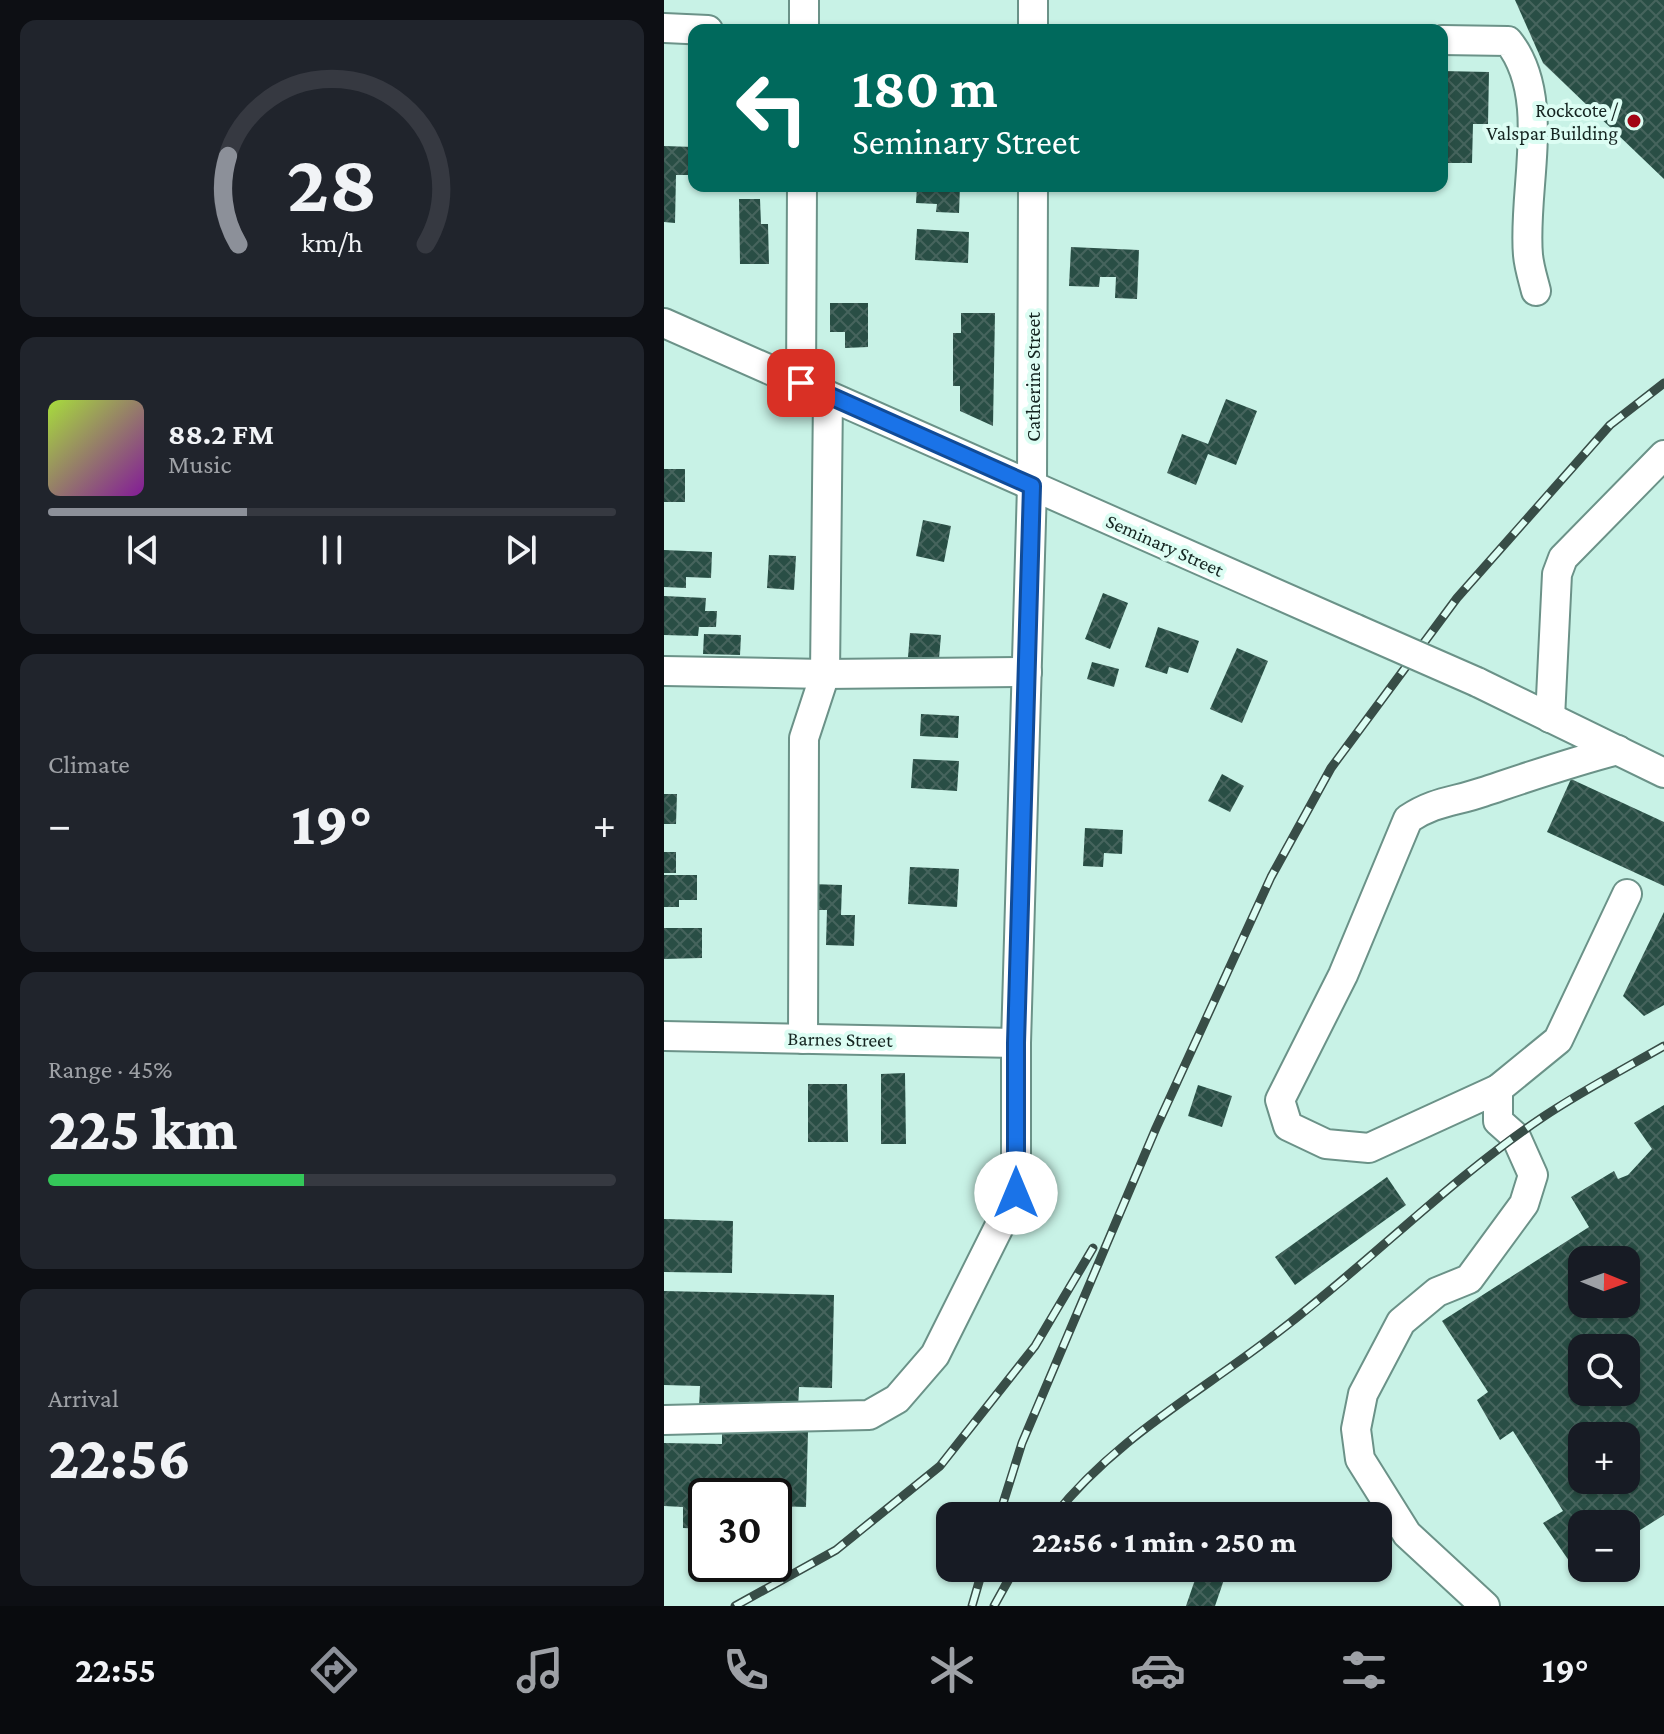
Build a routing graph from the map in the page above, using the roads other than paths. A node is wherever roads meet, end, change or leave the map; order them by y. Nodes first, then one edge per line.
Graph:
1 (804, 0) edge
2 (1033, 0) edge
3 (804, 24) edge
4 (1033, 24) edge
5 (664, 28) edge
6 (688, 29) edge
7 (1448, 40) edge
8 (802, 192) edge
9 (1033, 192) edge
10 (1536, 291) dead end
11 (664, 323) edge
12 (801, 383) junction
13 (828, 396) junction
14 (1664, 455) edge
15 (1032, 486) junction
16 (664, 671) edge
17 (1027, 672) junction
18 (825, 674) junction
19 (1550, 718) junction
20 (1618, 750) junction
21 (1664, 773) edge
22 (1627, 894) dead end
23 (664, 1036) edge
24 (803, 1039) junction
25 (1016, 1043) junction
26 (1498, 1089) junction
27 (664, 1420) edge
28 (1485, 1606) edge

1 - 3 street
2 - 4 street
5 - 6 street
7 - 10 street
8 - 12 street
9 - 15 street, Catherine Street
11 - 12 street, Seminary Street
12 - 13 street, Seminary Street
13 - 15 street, Seminary Street
13 - 18 street
14 - 19 street
15 - 17 street, Catherine Street
15 - 19 street, Seminary Street, bridge
16 - 18 street
17 - 18 street
17 - 25 street, Catherine Street
18 - 24 street
19 - 20 street, Seminary Street
20 - 21 street, Seminary Street
20 - 26 street
22 - 26 street
23 - 24 street, Barnes Street
24 - 25 street, Barnes Street
25 - 27 street, Catherine Street
26 - 28 street

